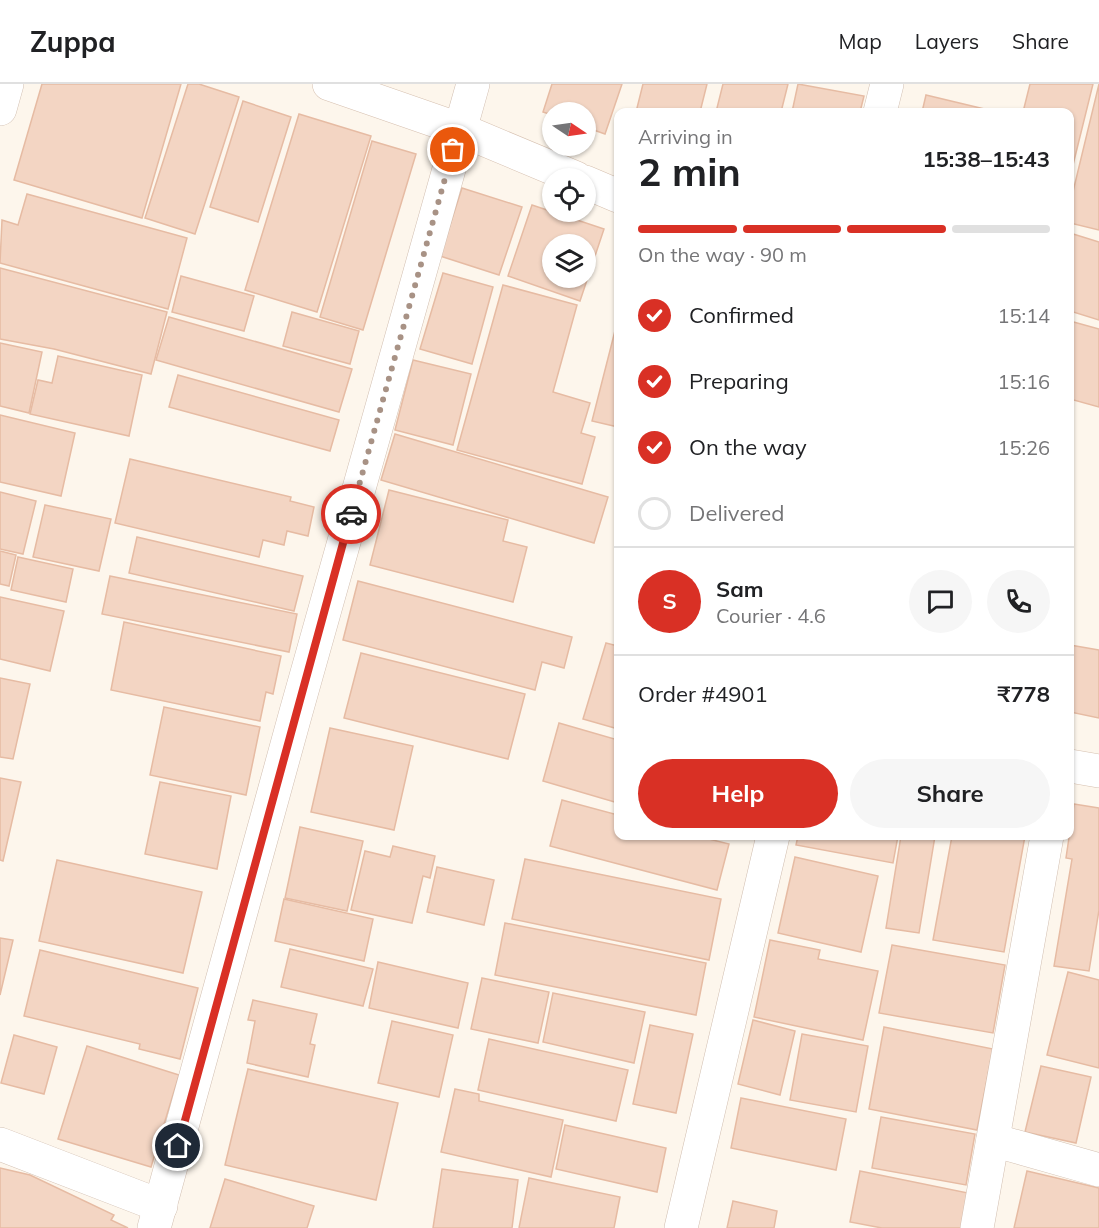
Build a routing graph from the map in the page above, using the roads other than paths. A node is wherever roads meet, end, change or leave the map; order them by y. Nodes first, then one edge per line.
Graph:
1 (8, 84) edge
2 (329, 84) edge
3 (473, 84) edge
4 (887, 84) edge
5 (881, 108) edge
6 (0, 109) edge
7 (459, 129) junction
8 (552, 168) edge
9 (596, 187) edge
10 (614, 194) edge
11 (1074, 767) edge
12 (1099, 771) edge
13 (772, 840) edge
14 (1046, 840) edge
15 (993, 1140) junction
16 (0, 1144) edge
17 (1099, 1170) edge
18 (158, 1217) edge
19 (681, 1228) edge
20 (977, 1228) edge

1 - 6 street
2 - 7 street
3 - 7 street
4 - 5 street
7 - 8 street
7 - 18 street
9 - 10 street
11 - 12 street
13 - 19 street
14 - 15 street
15 - 17 street
15 - 20 street
16 - 18 street

